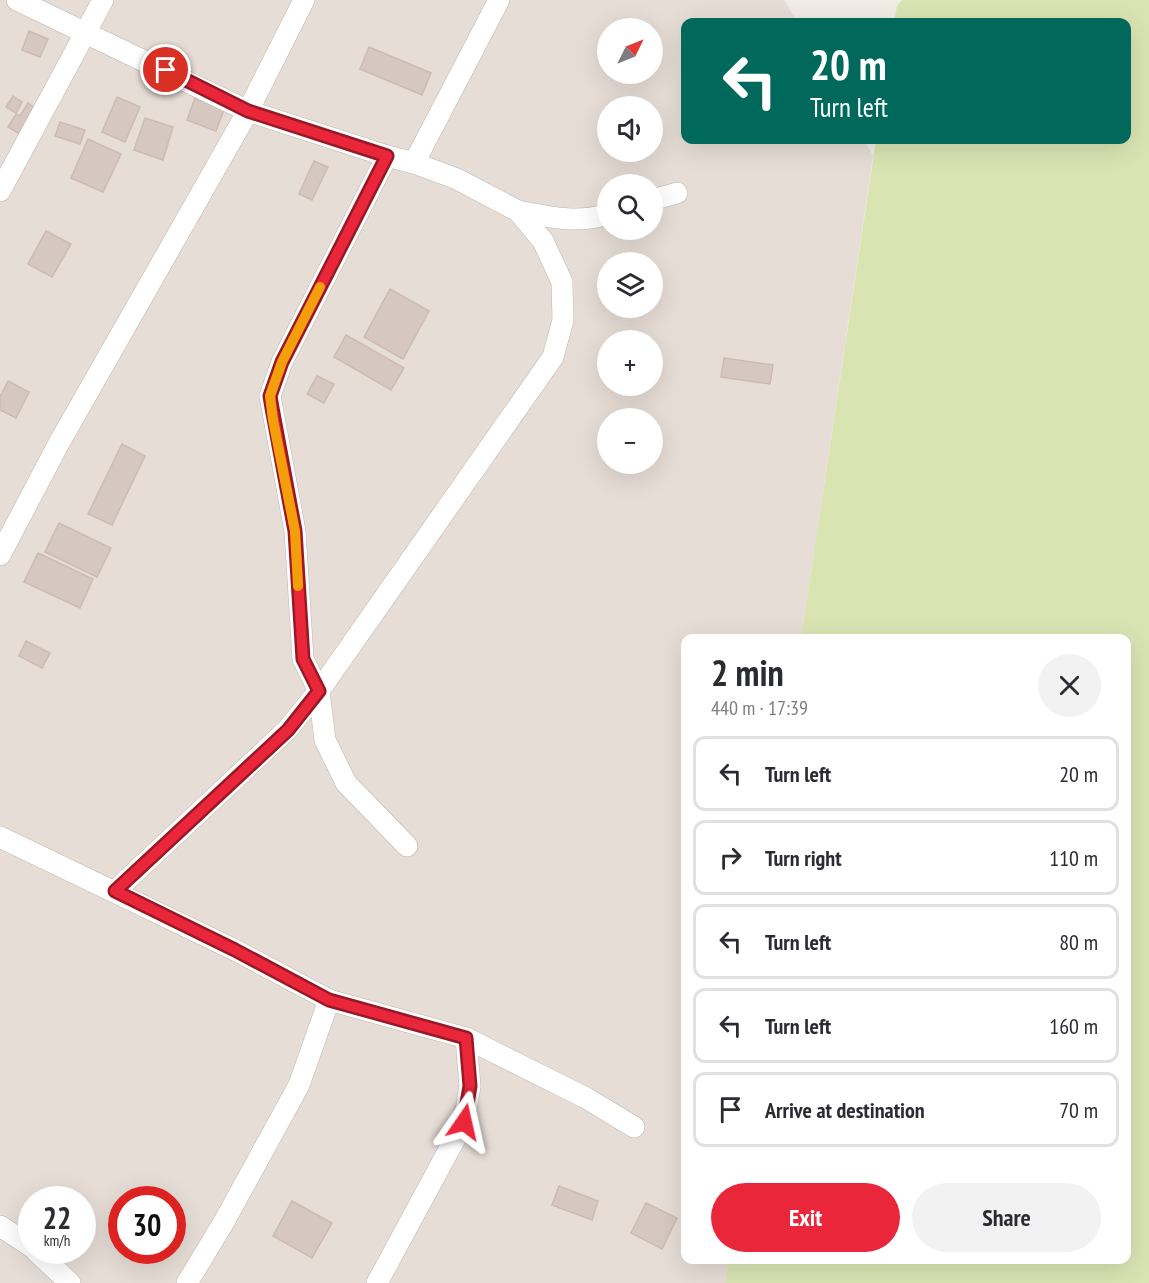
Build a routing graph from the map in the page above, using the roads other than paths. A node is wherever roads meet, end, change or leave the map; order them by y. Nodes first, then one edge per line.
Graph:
1 (17, 0) edge
2 (103, 0) edge
3 (304, 0) edge
4 (499, 0) edge
5 (85, 34) junction
6 (248, 111) junction
7 (387, 156) junction
8 (414, 163) junction
9 (0, 191) edge
10 (677, 193) dead end
11 (663, 197) edge
12 (518, 211) junction
13 (597, 217) edge
14 (0, 555) edge
15 (319, 691) junction
16 (0, 837) edge
17 (407, 846) dead end
18 (115, 891) junction
19 (329, 1000) junction
20 (466, 1038) junction
21 (634, 1127) dead end
22 (0, 1226) edge
23 (18, 1238) edge
24 (50, 1264) edge
25 (70, 1283) edge
26 (187, 1283) edge
27 (377, 1283) edge

1 - 5 street
2 - 5 street
3 - 6 street
4 - 8 street
5 - 6 street
5 - 9 street
6 - 7 street
6 - 14 street
7 - 8 street
7 - 15 street
8 - 12 street
10 - 11 street
12 - 13 street
12 - 15 street
15 - 17 street
15 - 18 street
16 - 18 street
18 - 19 street
19 - 20 street
19 - 26 street
20 - 21 street
20 - 27 street
22 - 23 street
24 - 25 street

